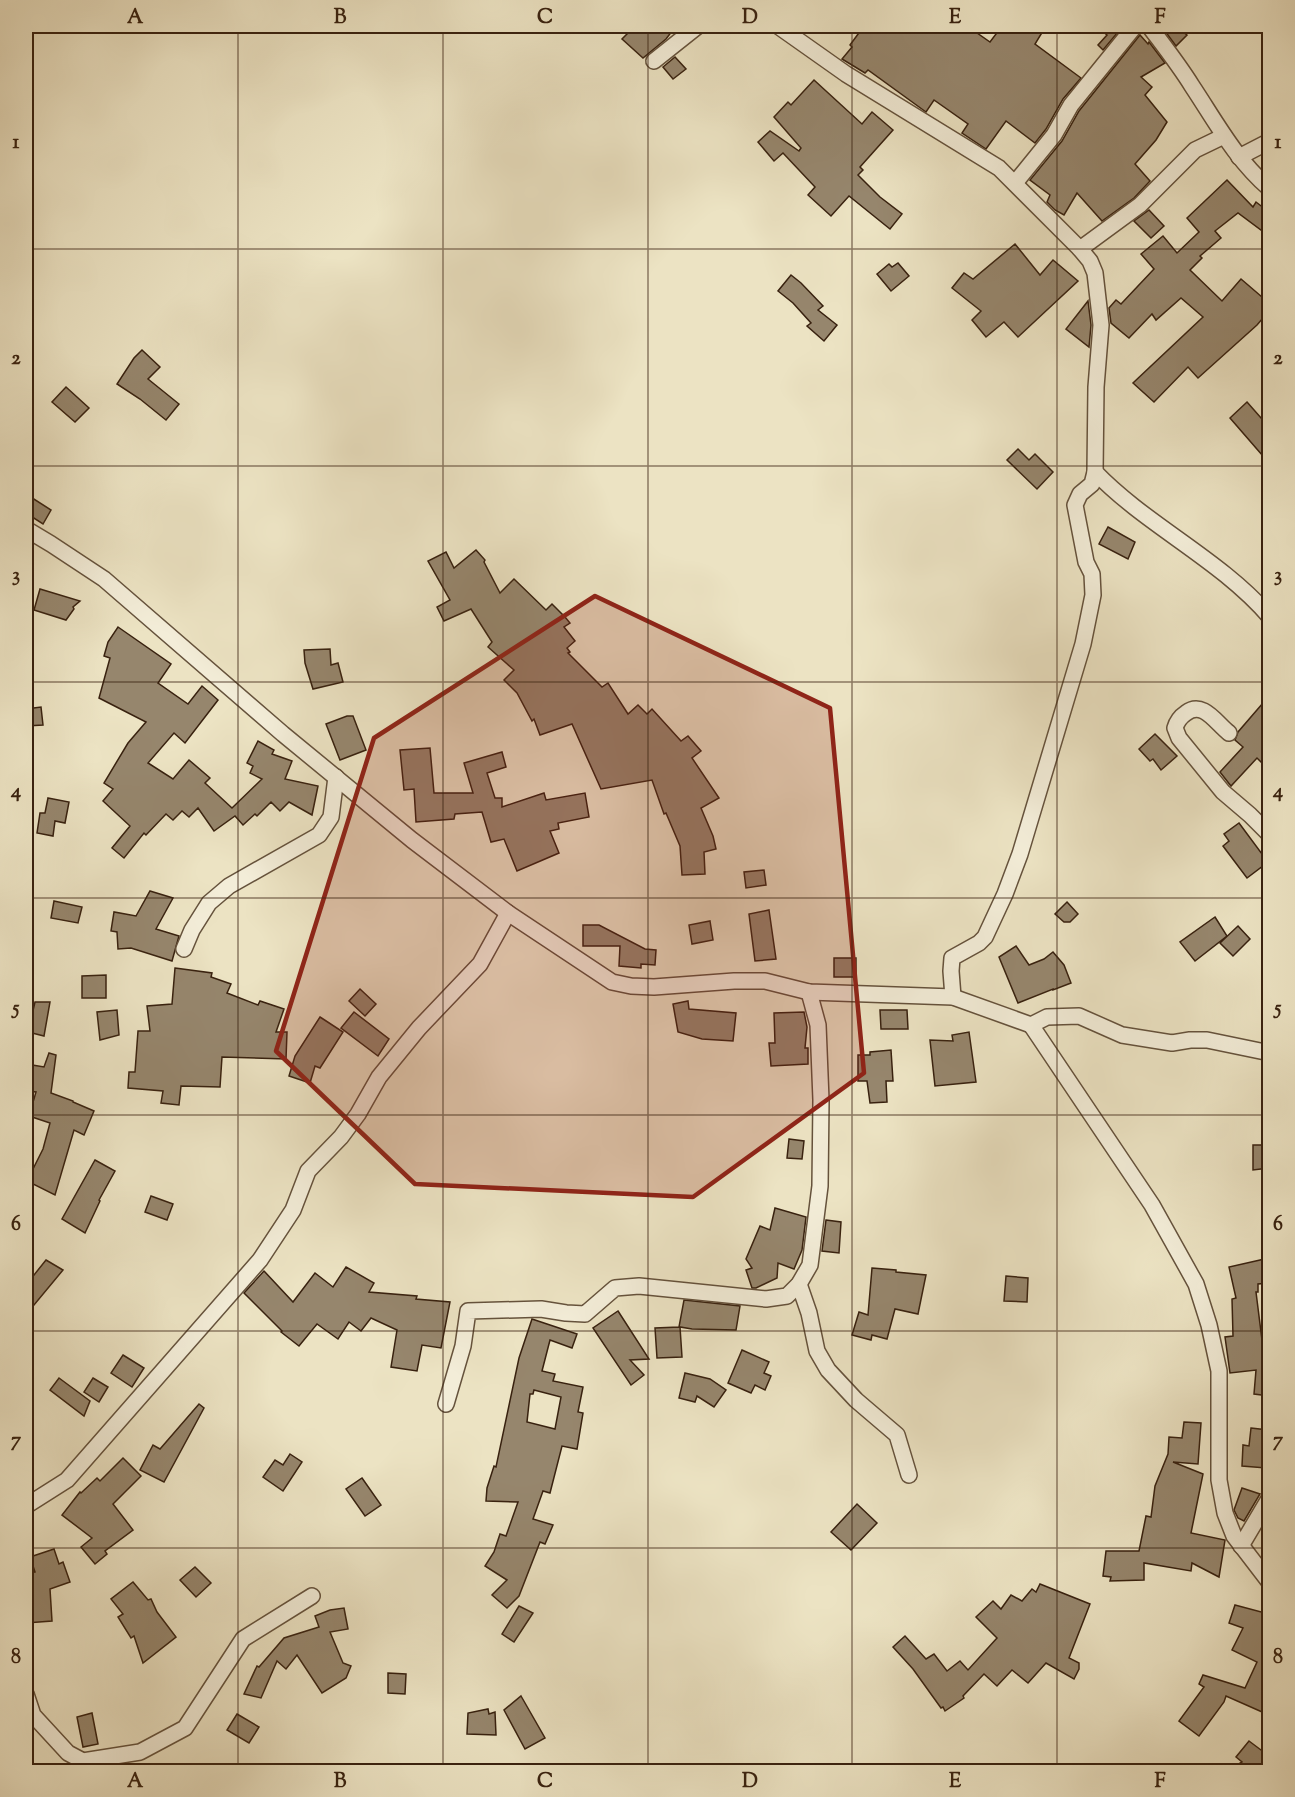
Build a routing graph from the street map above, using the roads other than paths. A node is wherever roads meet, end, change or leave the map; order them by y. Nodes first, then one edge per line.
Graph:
1 (698, 26) edge
2 (778, 26) edge
3 (1135, 26) edge
4 (1149, 26) edge
5 (654, 61) dead end
6 (1224, 136) junction
7 (1269, 141) edge
8 (1239, 157) junction
9 (1015, 183) junction
10 (1269, 189) edge
11 (1080, 249) junction
12 (1095, 472) junction
13 (26, 529) edge
14 (1269, 617) edge
15 (1229, 733) dead end
16 (336, 777) junction
17 (1269, 835) edge
18 (508, 913) junction
19 (184, 948) dead end
20 (809, 992) junction
21 (953, 997) junction
22 (1031, 1025) junction
23 (1269, 1053) edge
24 (799, 1284) junction
25 (446, 1404) dead end
26 (909, 1475) dead end
27 (1269, 1497) edge
28 (26, 1506) edge
29 (1241, 1546) junction
30 (1269, 1583) edge
31 (312, 1596) dead end
32 (26, 1694) edge

1 - 5 street
2 - 9 street
3 - 9 street
4 - 6 street
6 - 8 street
6 - 11 street
7 - 8 street
8 - 10 street
9 - 11 street
11 - 12 street
12 - 14 street
12 - 21 street
13 - 16 street
15 - 17 street
16 - 18 street
16 - 19 street
18 - 20 street
18 - 28 street
20 - 21 street
20 - 24 street
21 - 22 street
22 - 23 street
22 - 29 street
24 - 25 street
24 - 26 street
27 - 29 street
29 - 30 street
31 - 32 street

